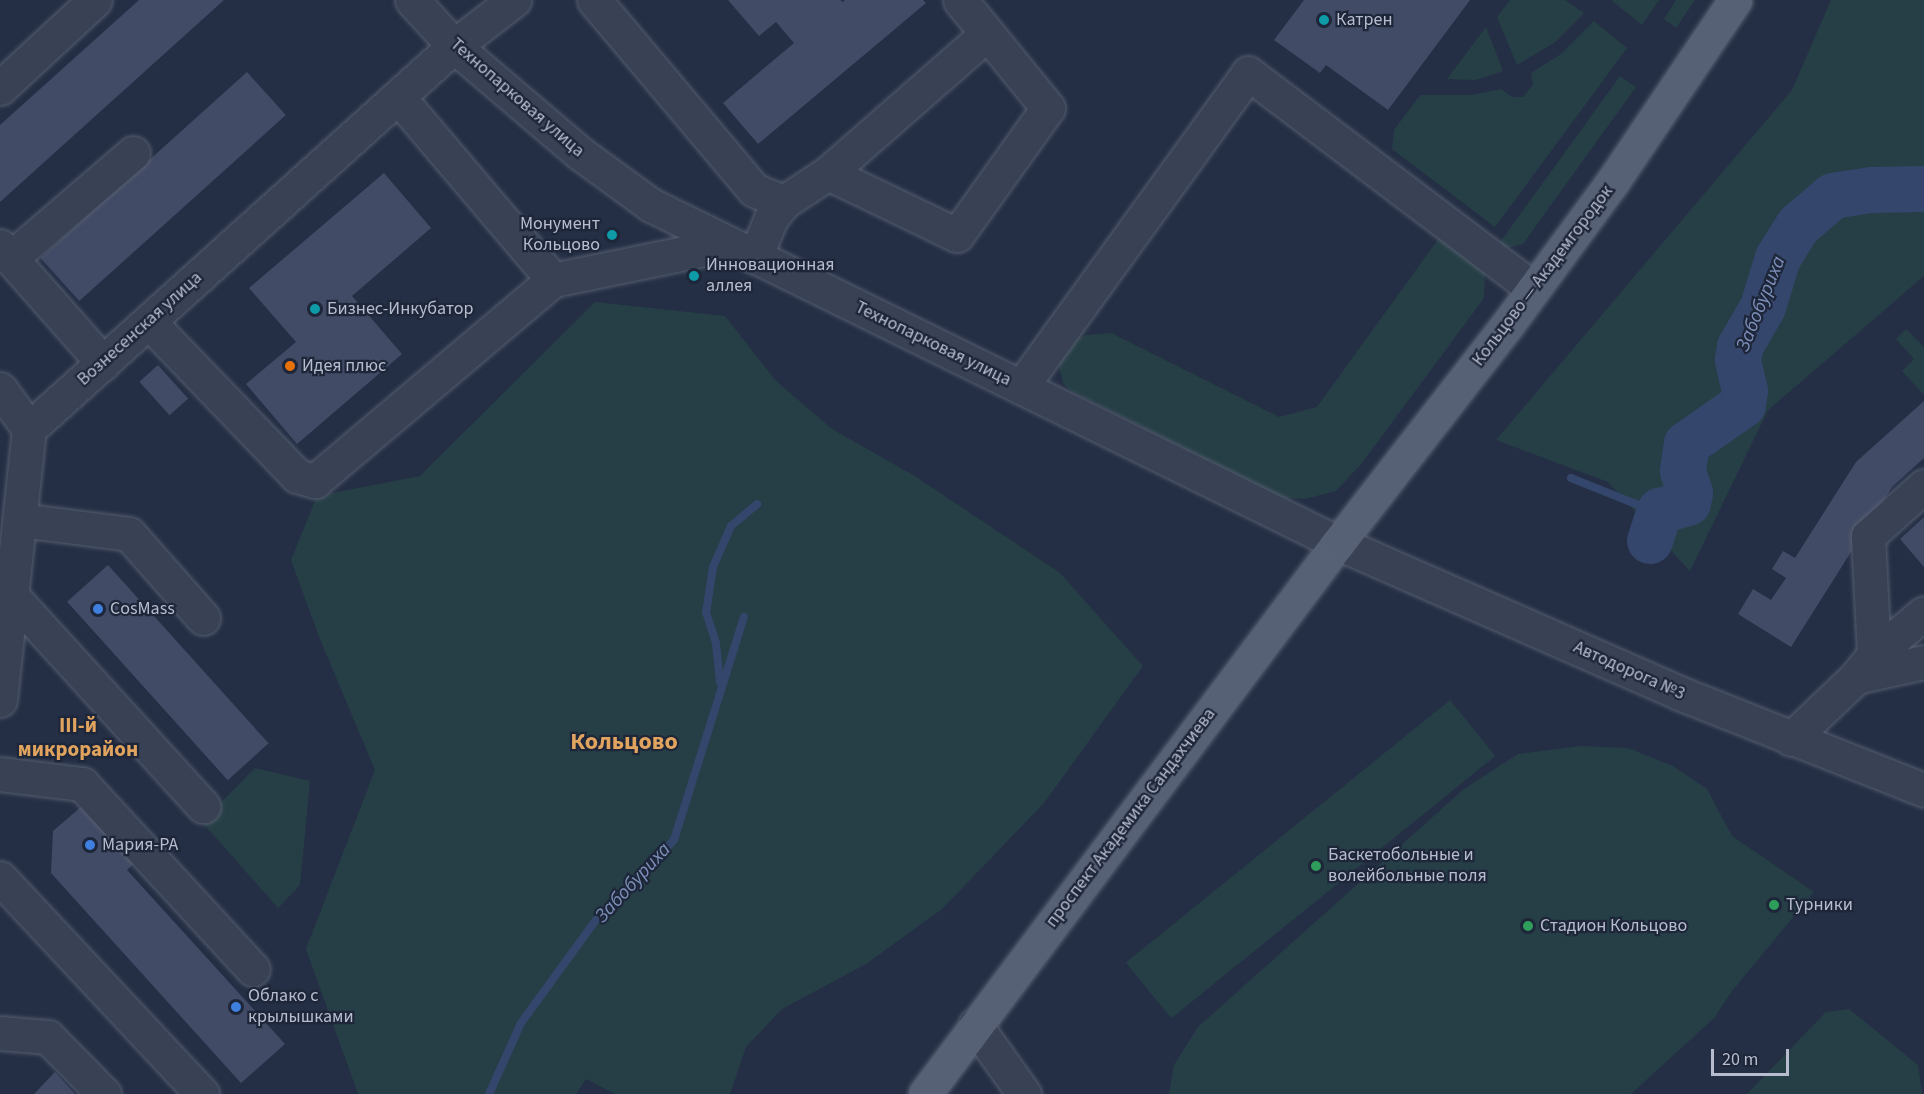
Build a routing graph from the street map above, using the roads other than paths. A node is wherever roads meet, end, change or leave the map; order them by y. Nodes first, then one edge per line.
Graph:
1 (95, 0) edge
2 (412, 0) edge
3 (513, 0) edge
4 (594, 0) edge
5 (960, 0) edge
6 (1735, 0) edge
7 (987, 34) junction
8 (454, 46) junction
9 (0, 88) edge
10 (398, 97) junction
11 (133, 153) dead end
12 (828, 173) junction
13 (784, 202) junction
14 (741, 250) junction
15 (5, 252) edge
16 (553, 280) junction
17 (1534, 289) junction
18 (149, 322) junction
19 (103, 363) junction
20 (1021, 387) junction
21 (0, 389) edge
22 (29, 429) junction
23 (1924, 486) edge
24 (20, 520) junction
25 (1338, 543) junction
26 (5, 588) edge
27 (1924, 613) edge
28 (203, 618) dead end
29 (1924, 662) edge
30 (1865, 666) junction
31 (0, 700) edge
32 (1791, 739) junction
33 (0, 774) edge
34 (1924, 790) edge
35 (203, 806) dead end
36 (0, 878) edge
37 (253, 969) dead end
38 (975, 1025) junction
39 (0, 1033) edge
40 (104, 1094) edge
41 (202, 1094) edge
42 (926, 1094) edge
43 (1024, 1094) edge

1 - 9 street
2 - 8 street, Технопарковая улица
3 - 8 street, Вознесенская улица
4 - 13 street
5 - 7 street
6 - 17 main road, Кольцово — Академгородок
7 - 12 street
7 - 12 street
8 - 10 street, Вознесенская улица
8 - 14 street, Технопарковая улица
10 - 16 street
10 - 18 street, Вознесенская улица
11 - 15 street
12 - 13 street
13 - 14 street
14 - 16 street
14 - 20 street, Технопарковая улица
15 - 19 street
16 - 18 street
17 - 20 street
17 - 25 main road, Кольцово — Академгородок
18 - 19 street, Вознесенская улица
19 - 22 street, Вознесенская улица
20 - 25 street, Технопарковая улица
21 - 22 street
22 - 24 street
23 - 30 street
24 - 26 street
24 - 28 street
25 - 32 street, Автодорога №3
25 - 38 main road, проспект Академика Сандахчиева
26 - 31 street
26 - 35 street
27 - 30 street
29 - 30 street
30 - 32 street
32 - 34 street, Автодорога №3
33 - 37 street
36 - 41 street
38 - 42 main road, проспект Академика Сандахчиева
38 - 43 street
39 - 40 street

